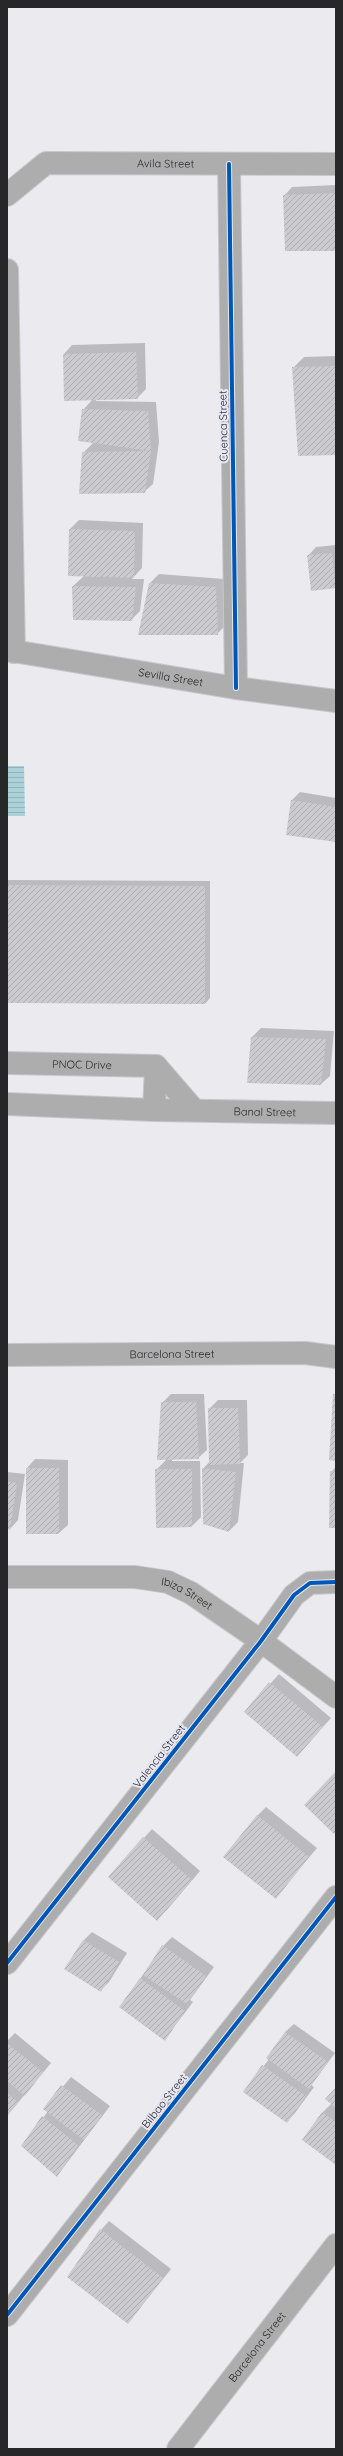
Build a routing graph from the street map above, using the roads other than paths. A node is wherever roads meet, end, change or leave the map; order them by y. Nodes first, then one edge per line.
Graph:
1 (228, 164) junction
2 (336, 164) edge
3 (7, 195) edge
4 (7, 270) edge
5 (10, 651) edge
6 (236, 688) junction
7 (336, 701) edge
8 (7, 1063) edge
9 (156, 1066) junction
10 (7, 1104) edge
11 (154, 1110) junction
12 (194, 1110) junction
13 (336, 1113) edge
14 (7, 1355) edge
15 (336, 1357) edge
16 (7, 1577) edge
17 (336, 1582) edge
18 (261, 1641) junction
19 (336, 1697) edge
20 (336, 1897) edge
21 (7, 1963) edge
22 (336, 2245) edge
23 (7, 2315) edge
24 (178, 2449) edge

1 - 2 street, Avila Street
1 - 3 street, Avila Street
1 - 6 street, Cuenca Street
4 - 5 street
5 - 6 street, Sevilla Street
6 - 7 street, Sevilla Street
8 - 9 street, PNOC Drive
9 - 11 street
9 - 12 street
10 - 11 street
11 - 12 street
12 - 13 street, Banal Street
14 - 15 street, Barcelona Street
16 - 18 street, Ibiza Street
17 - 18 street, Valencia Street
18 - 19 street, Ibiza Street
18 - 21 street, Valencia Street
20 - 23 street, Bilbao Street
22 - 24 street, Barcelona Street

